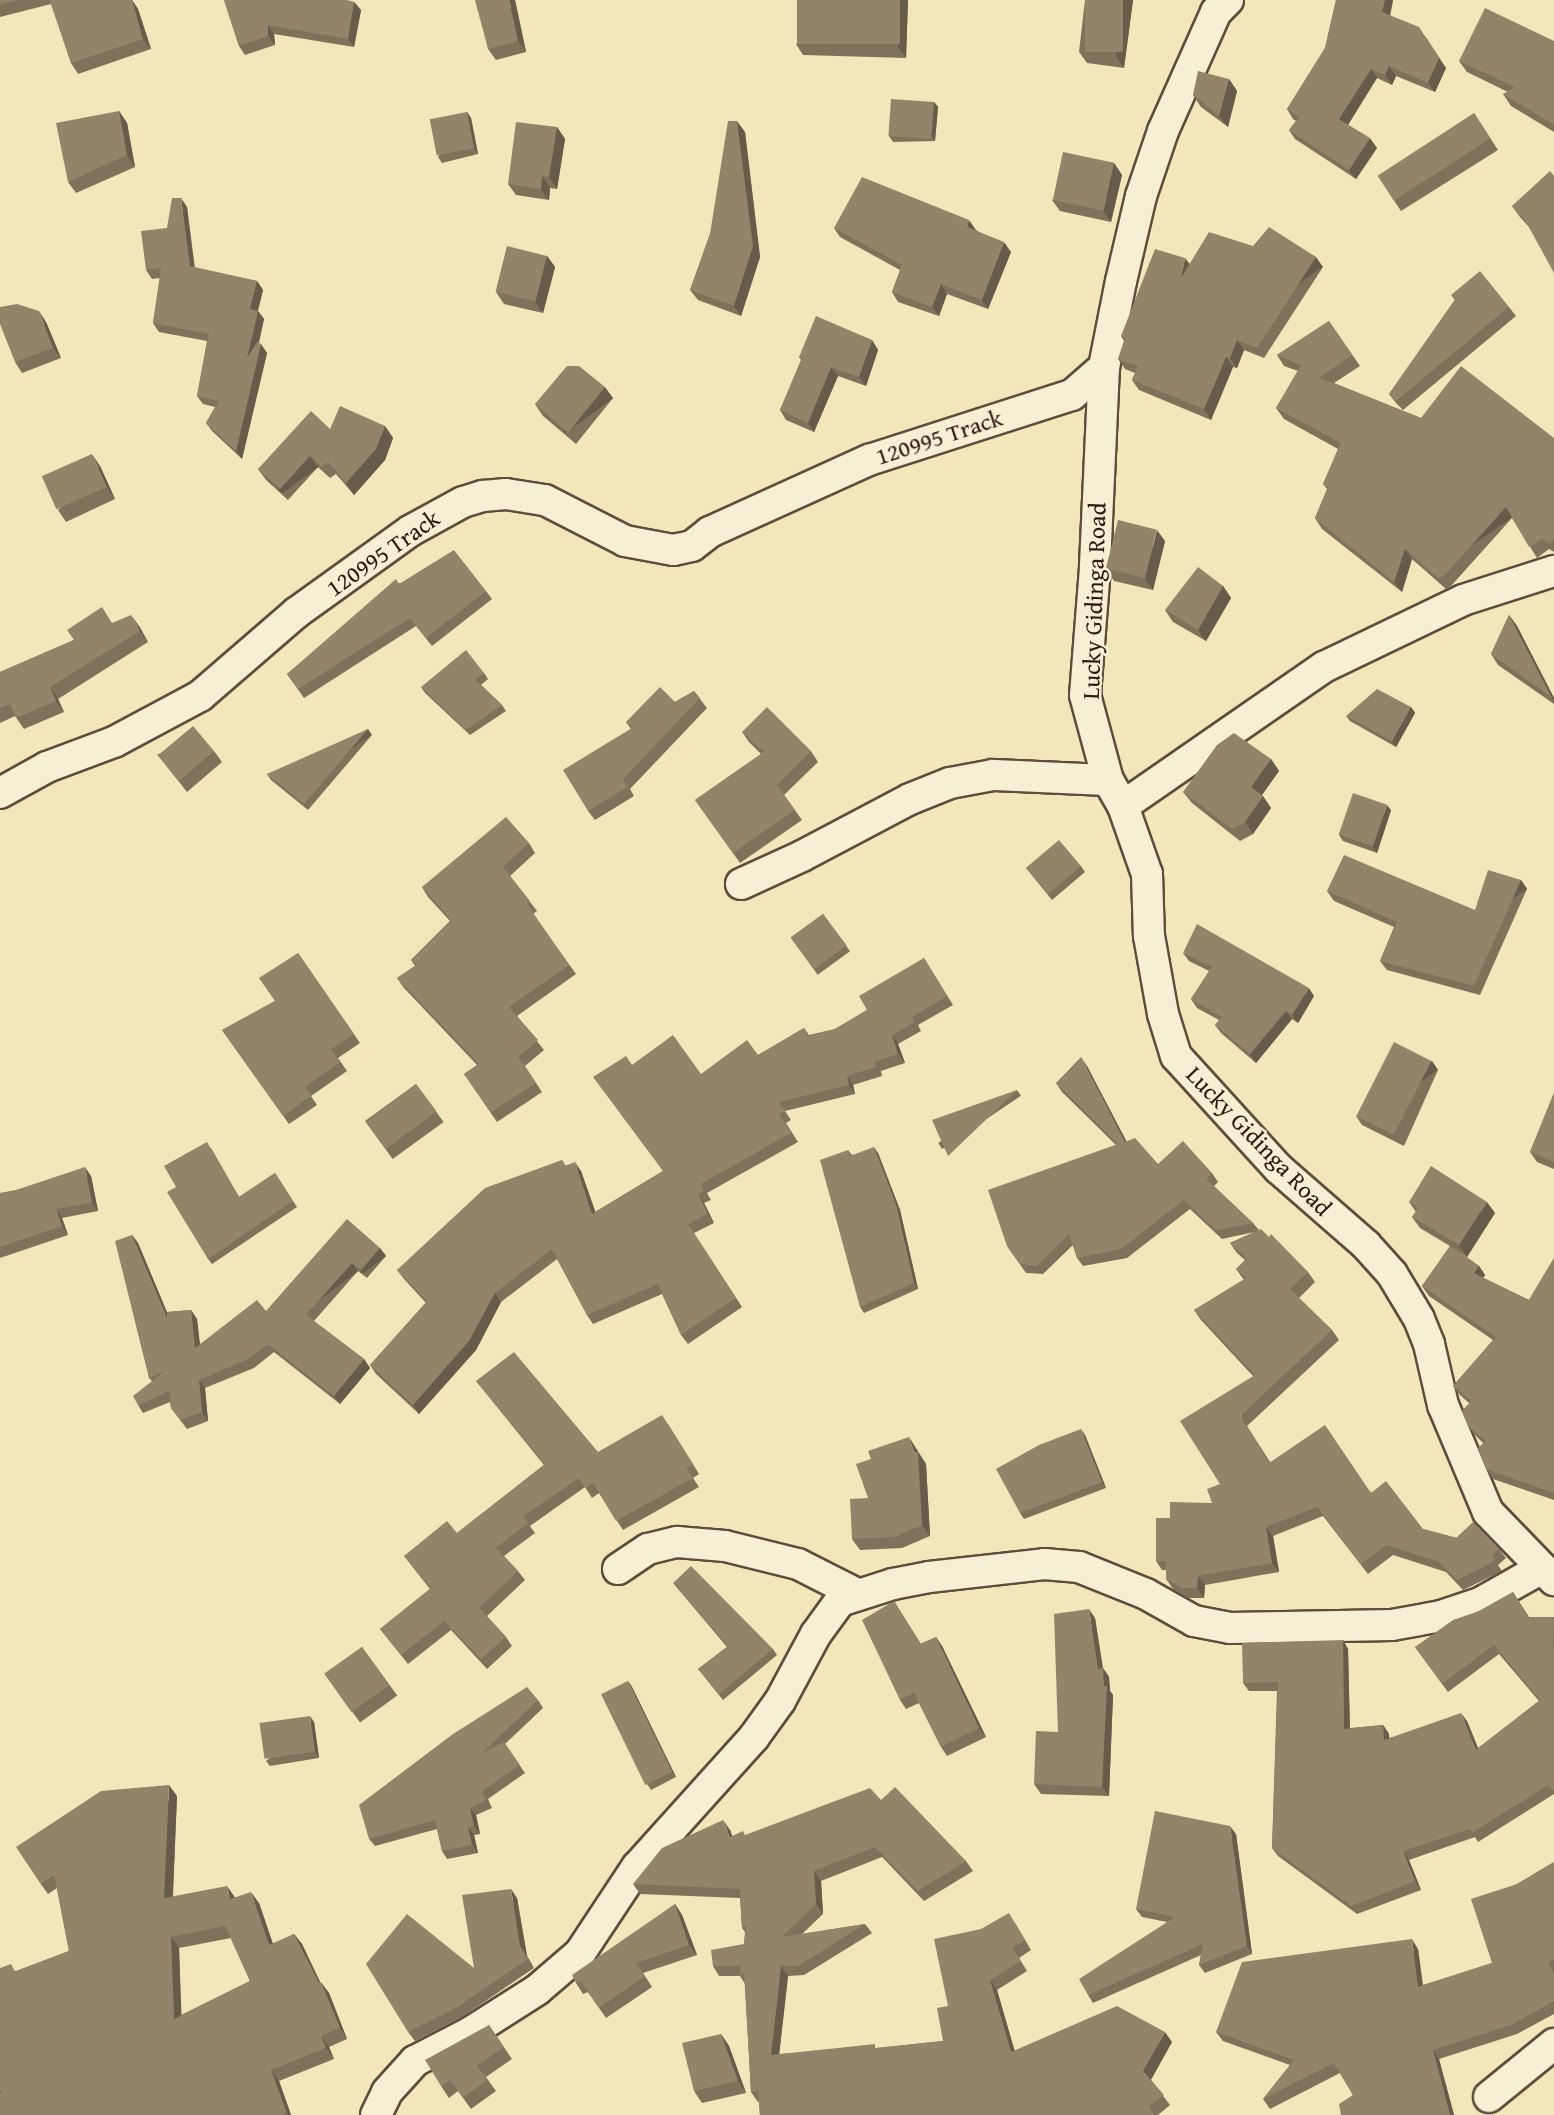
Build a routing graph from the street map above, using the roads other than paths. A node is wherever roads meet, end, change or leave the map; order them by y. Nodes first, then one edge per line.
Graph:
1 (1228, 0) edge
2 (1104, 367) junction
3 (1554, 571) edge
4 (1108, 780) junction
5 (0, 793) edge
6 (1123, 806) junction
7 (741, 884) dead end
8 (618, 1569) dead end
9 (1548, 1574) edge
10 (857, 1594) junction
11 (1554, 2044) edge
12 (1489, 2096) dead end
13 (376, 2115) edge

1 - 2 street, Lucky Gidinga Road
2 - 4 street, Lucky Gidinga Road
2 - 5 street, 120995 Track
3 - 6 street
4 - 6 street, Lucky Gidinga Road
4 - 7 street
6 - 9 street, Lucky Gidinga Road
8 - 10 street
9 - 10 street
10 - 13 street
11 - 12 street

